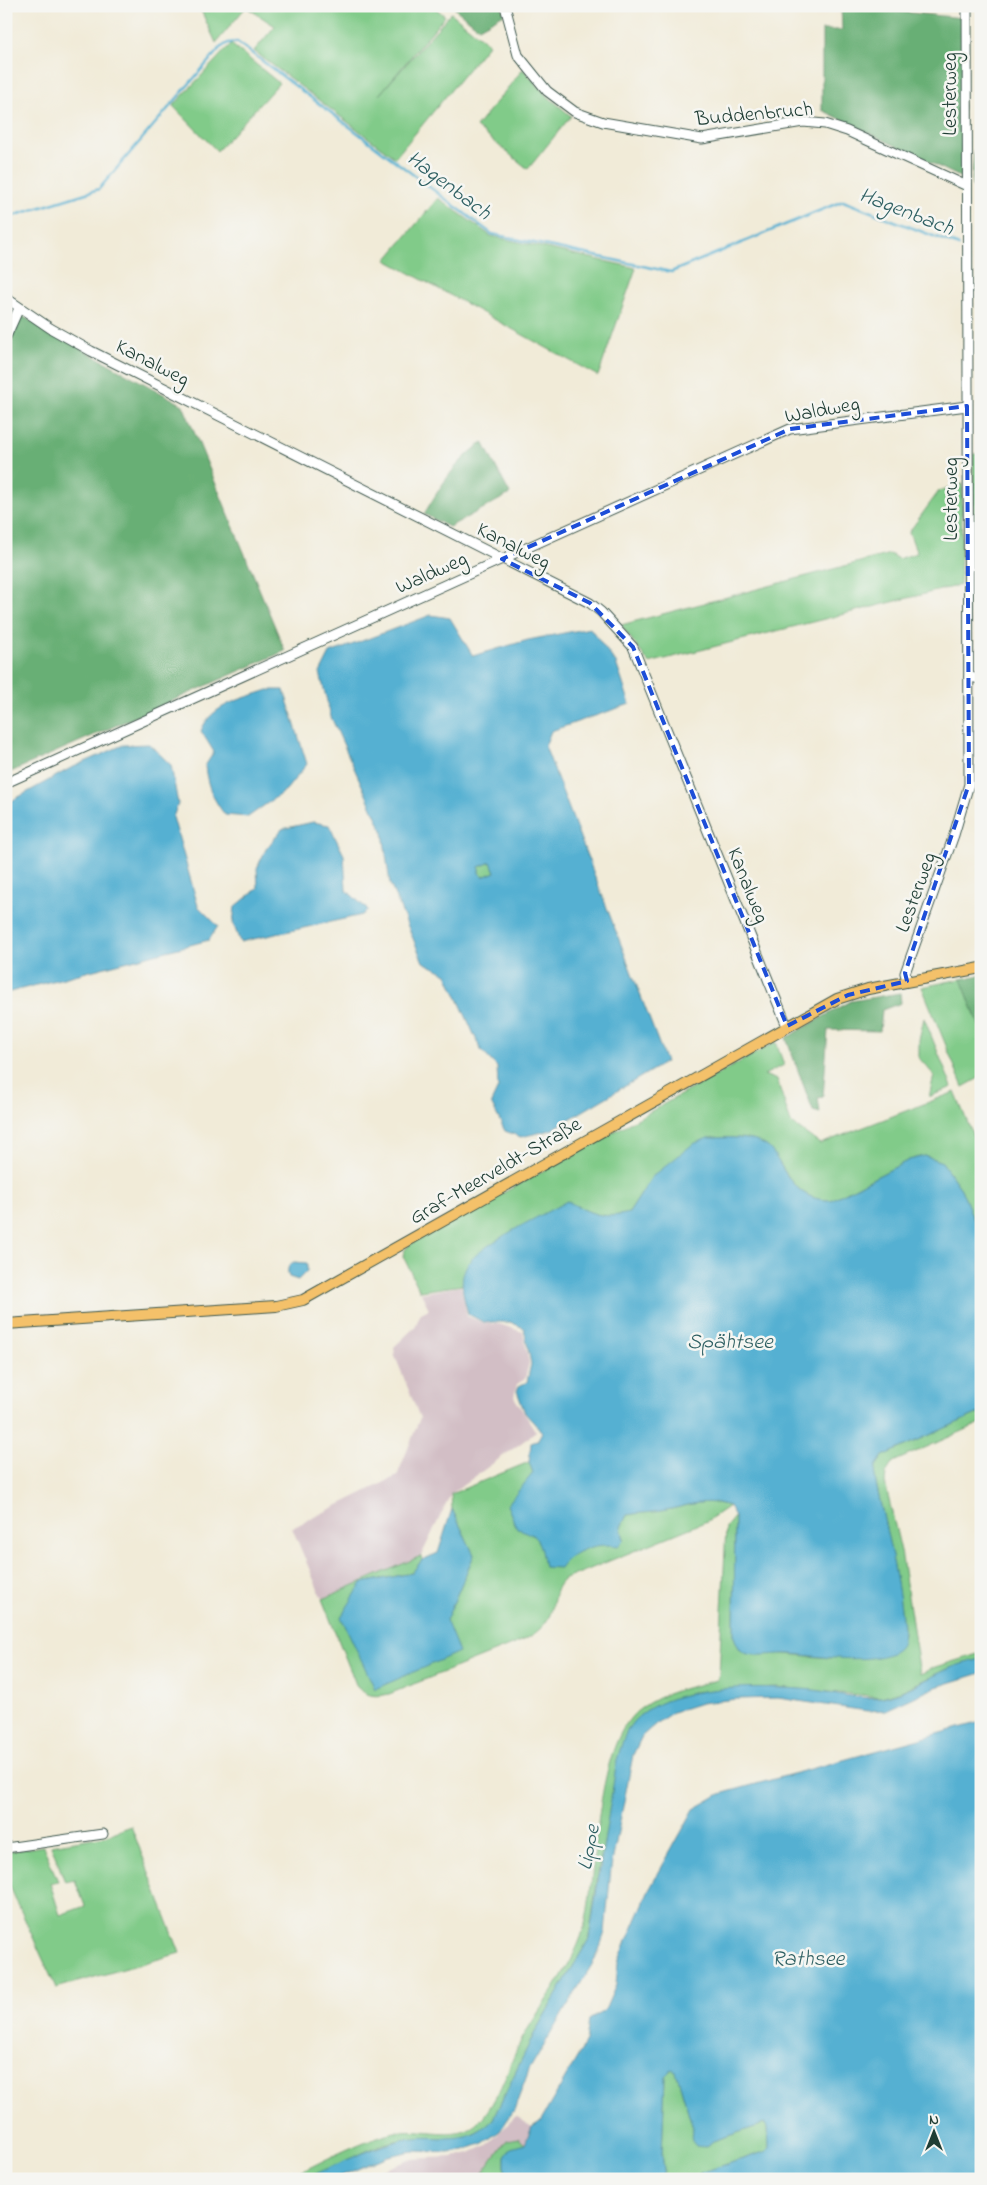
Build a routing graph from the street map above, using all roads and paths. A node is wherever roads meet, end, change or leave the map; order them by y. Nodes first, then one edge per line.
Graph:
1 (505, 6) edge
2 (967, 6) edge
3 (967, 186) junction
4 (6, 298) edge
5 (20, 308) junction
6 (6, 337) edge
7 (967, 406) junction
8 (502, 559) junction
9 (969, 677) junction
10 (981, 679) edge
11 (6, 783) edge
12 (981, 968) edge
13 (907, 981) junction
14 (787, 1026) junction
15 (6, 1324) edge
16 (103, 1834) dead end
17 (6, 1848) edge

1 - 3 street, Buddenbruch
2 - 3 street, Lesterweg
3 - 7 street, Lesterweg
4 - 5 street, Kanalweg
5 - 6 street
5 - 8 street, Kanalweg
7 - 8 street, Waldweg
7 - 9 street, Lesterweg
8 - 11 street, Waldweg
8 - 14 street, Kanalweg
9 - 10 street
9 - 13 street, Lesterweg
12 - 13 main road, Graf-Meerveldt-Straße
13 - 14 main road, Graf-Meerveldt-Straße
14 - 15 main road, Graf-Meerveldt-Straße
16 - 17 street

